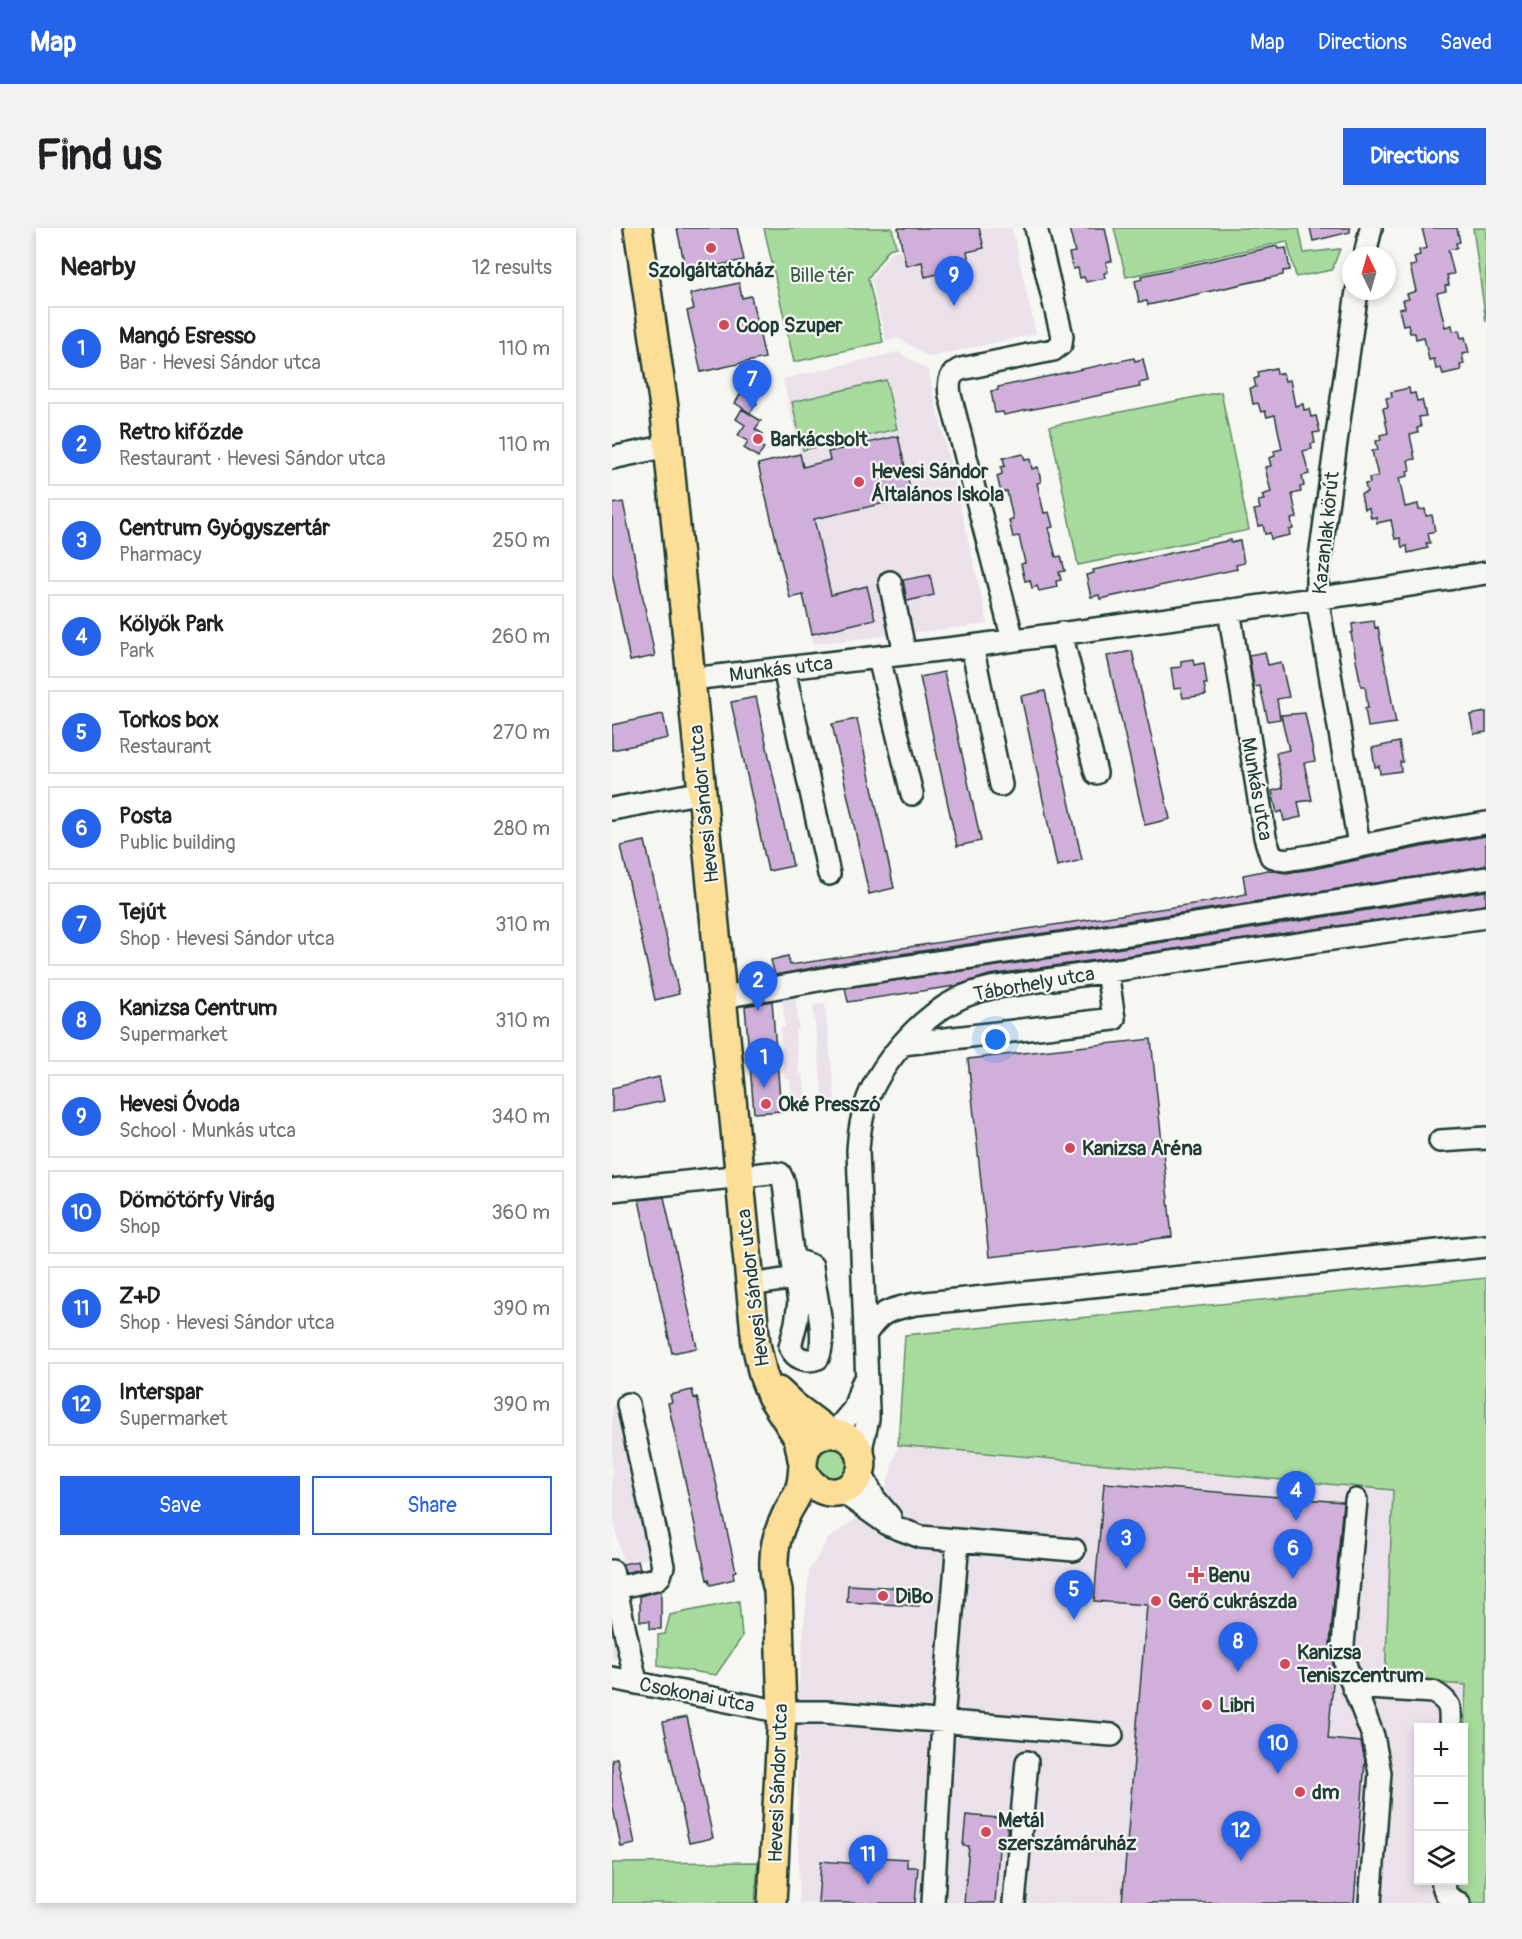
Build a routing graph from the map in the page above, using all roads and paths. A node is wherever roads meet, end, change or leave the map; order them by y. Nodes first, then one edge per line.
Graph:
1 (638, 228) edge
2 (1036, 228) edge
3 (1371, 228) edge
4 (1367, 246) edge
5 (1356, 300) edge
6 (668, 446) junction
7 (612, 458) edge
8 (1486, 573) edge
9 (890, 582) dead end
10 (1317, 597) junction
11 (1229, 610) junction
12 (1061, 633) junction
13 (1013, 640) junction
14 (972, 646) junction
15 (905, 654) junction
16 (879, 658) junction
17 (784, 669) junction
18 (692, 679) junction
19 (1096, 773) dead end
20 (1001, 785) dead end
21 (703, 792) junction
22 (912, 794) dead end
23 (612, 809) edge
24 (1486, 823) edge
25 (1359, 845) junction
26 (829, 874) dead end
27 (1486, 878) edge
28 (1486, 917) edge
29 (1107, 971) junction
30 (723, 997) junction
31 (903, 1044) junction
32 (1486, 1138) edge
33 (1440, 1141) dead end
34 (740, 1176) junction
35 (612, 1190) edge
36 (1486, 1246) edge
37 (792, 1255) junction
38 (795, 1278) junction
39 (751, 1285) junction
40 (865, 1335) junction
41 (865, 1375) junction
42 (765, 1381) junction
43 (628, 1404) dead end
44 (832, 1433) junction
45 (860, 1462) junction
46 (802, 1464) junction
47 (837, 1492) junction
48 (1356, 1500) dead end
49 (912, 1534) junction
50 (958, 1541) junction
51 (1074, 1550) dead end
52 (614, 1580) edge
53 (778, 1590) junction
54 (612, 1678) edge
55 (636, 1683) junction
56 (1353, 1687) junction
57 (782, 1712) junction
58 (944, 1721) junction
59 (1450, 1723) edge
60 (1112, 1735) dead end
61 (1028, 1762) dead end
62 (772, 1903) edge
63 (933, 1903) edge
64 (1014, 1903) edge
65 (1370, 1903) edge

1 - 6 main road, Hevesi Sándor utca
2 - 13 street
3 - 4 street
5 - 10 street, Kazanlak körút
6 - 7 street
6 - 18 main road, Hevesi Sándor utca
8 - 10 street, Munkás utca
9 - 15 street
10 - 11 street, Munkás utca
10 - 25 street, Kazanlak körút
11 - 12 street, Munkás utca
11 - 25 street, Munkás utca
12 - 13 street, Munkás utca
12 - 19 street
13 - 14 street, Munkás utca
14 - 15 street, Munkás utca
14 - 20 street
15 - 16 street, Munkás utca
16 - 17 street, Munkás utca
16 - 22 street
17 - 18 street, Munkás utca
17 - 26 street
18 - 21 main road, Hevesi Sándor utca
21 - 23 street
21 - 30 main road, Hevesi Sándor utca
24 - 25 street, Munkás utca
27 - 30 street
28 - 29 street, Táborhely utca
29 - 31 street, Táborhely utca
29 - 31 street
30 - 34 main road, Hevesi Sándor utca
31 - 40 street, Táborhely utca
32 - 33 street
34 - 35 street
34 - 37 street
34 - 39 main road, Hevesi Sándor utca
36 - 40 street
37 - 38 street
37 - 38 street
38 - 39 street
39 - 42 main road, Hevesi Sándor utca
40 - 41 street, Táborhely utca
41 - 44 street, Táborhely utca
41 - 45 street, Táborhely utca
42 - 44 main road, Hevesi Sándor utca
42 - 46 main road, Hevesi Sándor utca
43 - 52 street
44 - 45 main road
44 - 46 main road
45 - 47 main road
45 - 49 street
46 - 47 main road
46 - 53 main road, Hevesi Sándor utca
47 - 49 street
47 - 53 main road, Hevesi Sándor utca
48 - 56 street
49 - 50 street
50 - 51 street
50 - 58 street
52 - 55 street
53 - 57 main road, Hevesi Sándor utca
54 - 55 street, Csokonai utca
55 - 57 street, Csokonai utca
56 - 59 street
56 - 65 street
57 - 58 street, Csokonai utca
57 - 62 main road, Hevesi Sándor utca
58 - 60 street, Csokonai utca
58 - 63 street
61 - 64 street

